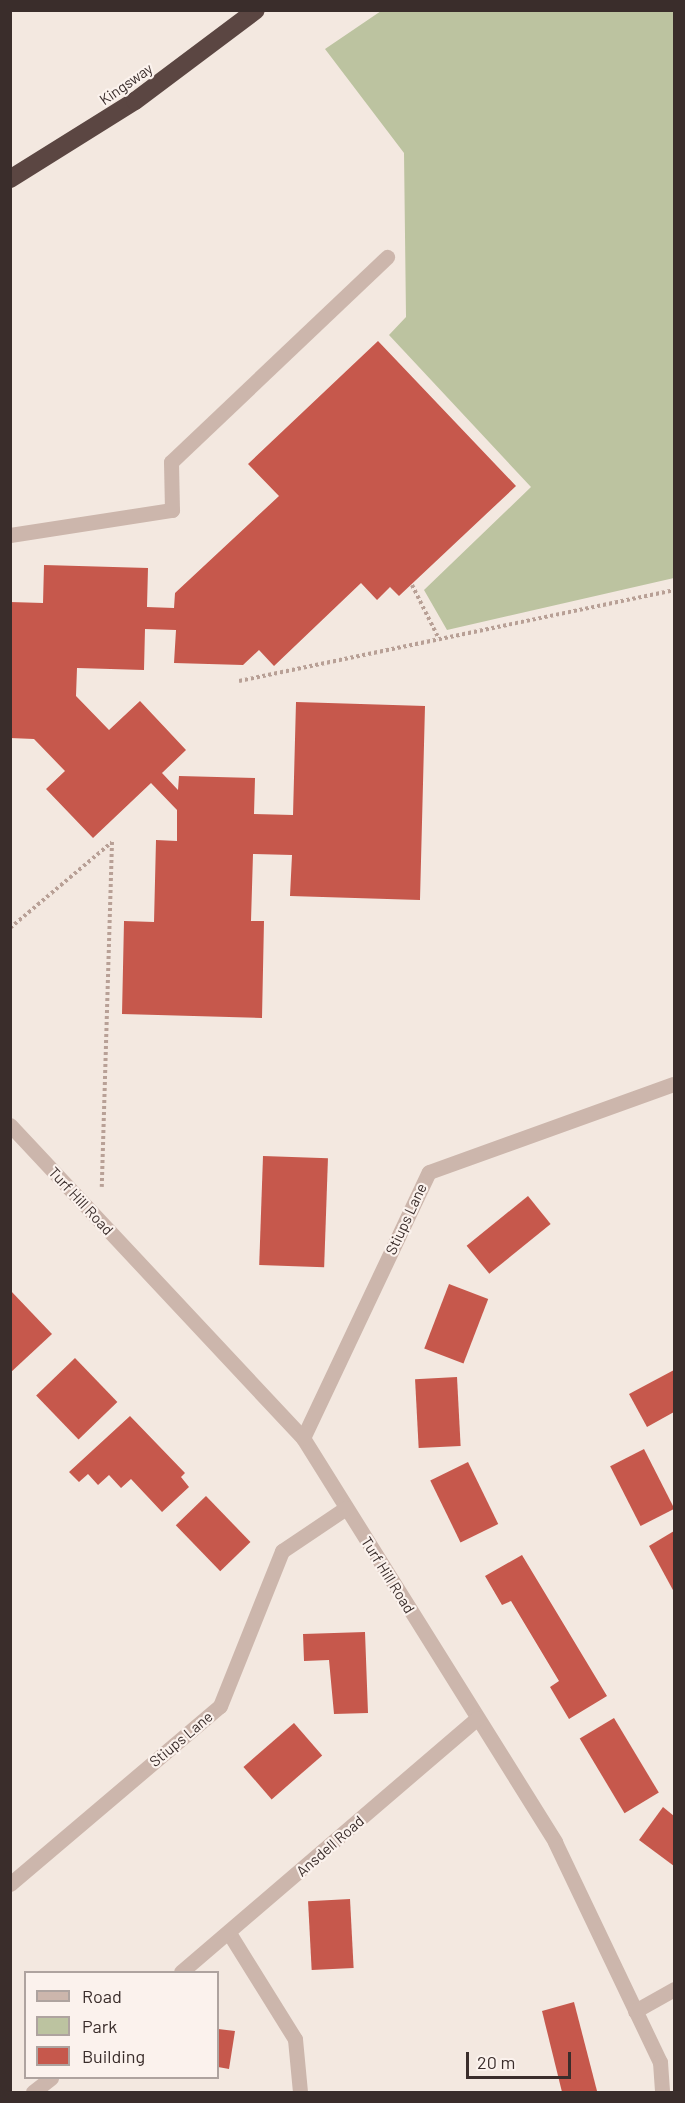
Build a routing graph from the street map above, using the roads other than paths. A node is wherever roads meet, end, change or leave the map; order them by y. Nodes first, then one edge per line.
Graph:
1 (256, 10) edge
2 (10, 179) edge
3 (387, 257) dead end
4 (10, 535) edge
5 (675, 1084) edge
6 (10, 1125) edge
7 (303, 1438) junction
8 (346, 1508) junction
9 (477, 1718) junction
10 (10, 1884) edge
11 (229, 1934) junction
12 (182, 1971) edge
13 (675, 1989) edge
14 (635, 2011) junction
15 (50, 2079) edge
16 (33, 2092) edge
17 (300, 2092) edge
18 (663, 2092) edge

1 - 2 highway, Kingsway
3 - 4 street
5 - 7 street, Stiups Lane
6 - 7 street, Turf Hill Road
7 - 8 street, Turf Hill Road
8 - 9 street, Turf Hill Road
8 - 10 street, Stiups Lane
9 - 11 street, Ansdell Road
9 - 14 street, Turf Hill Road
11 - 12 street, Ansdell Road
11 - 17 street
13 - 14 street
14 - 18 street, Turf Hill Road
15 - 16 street

